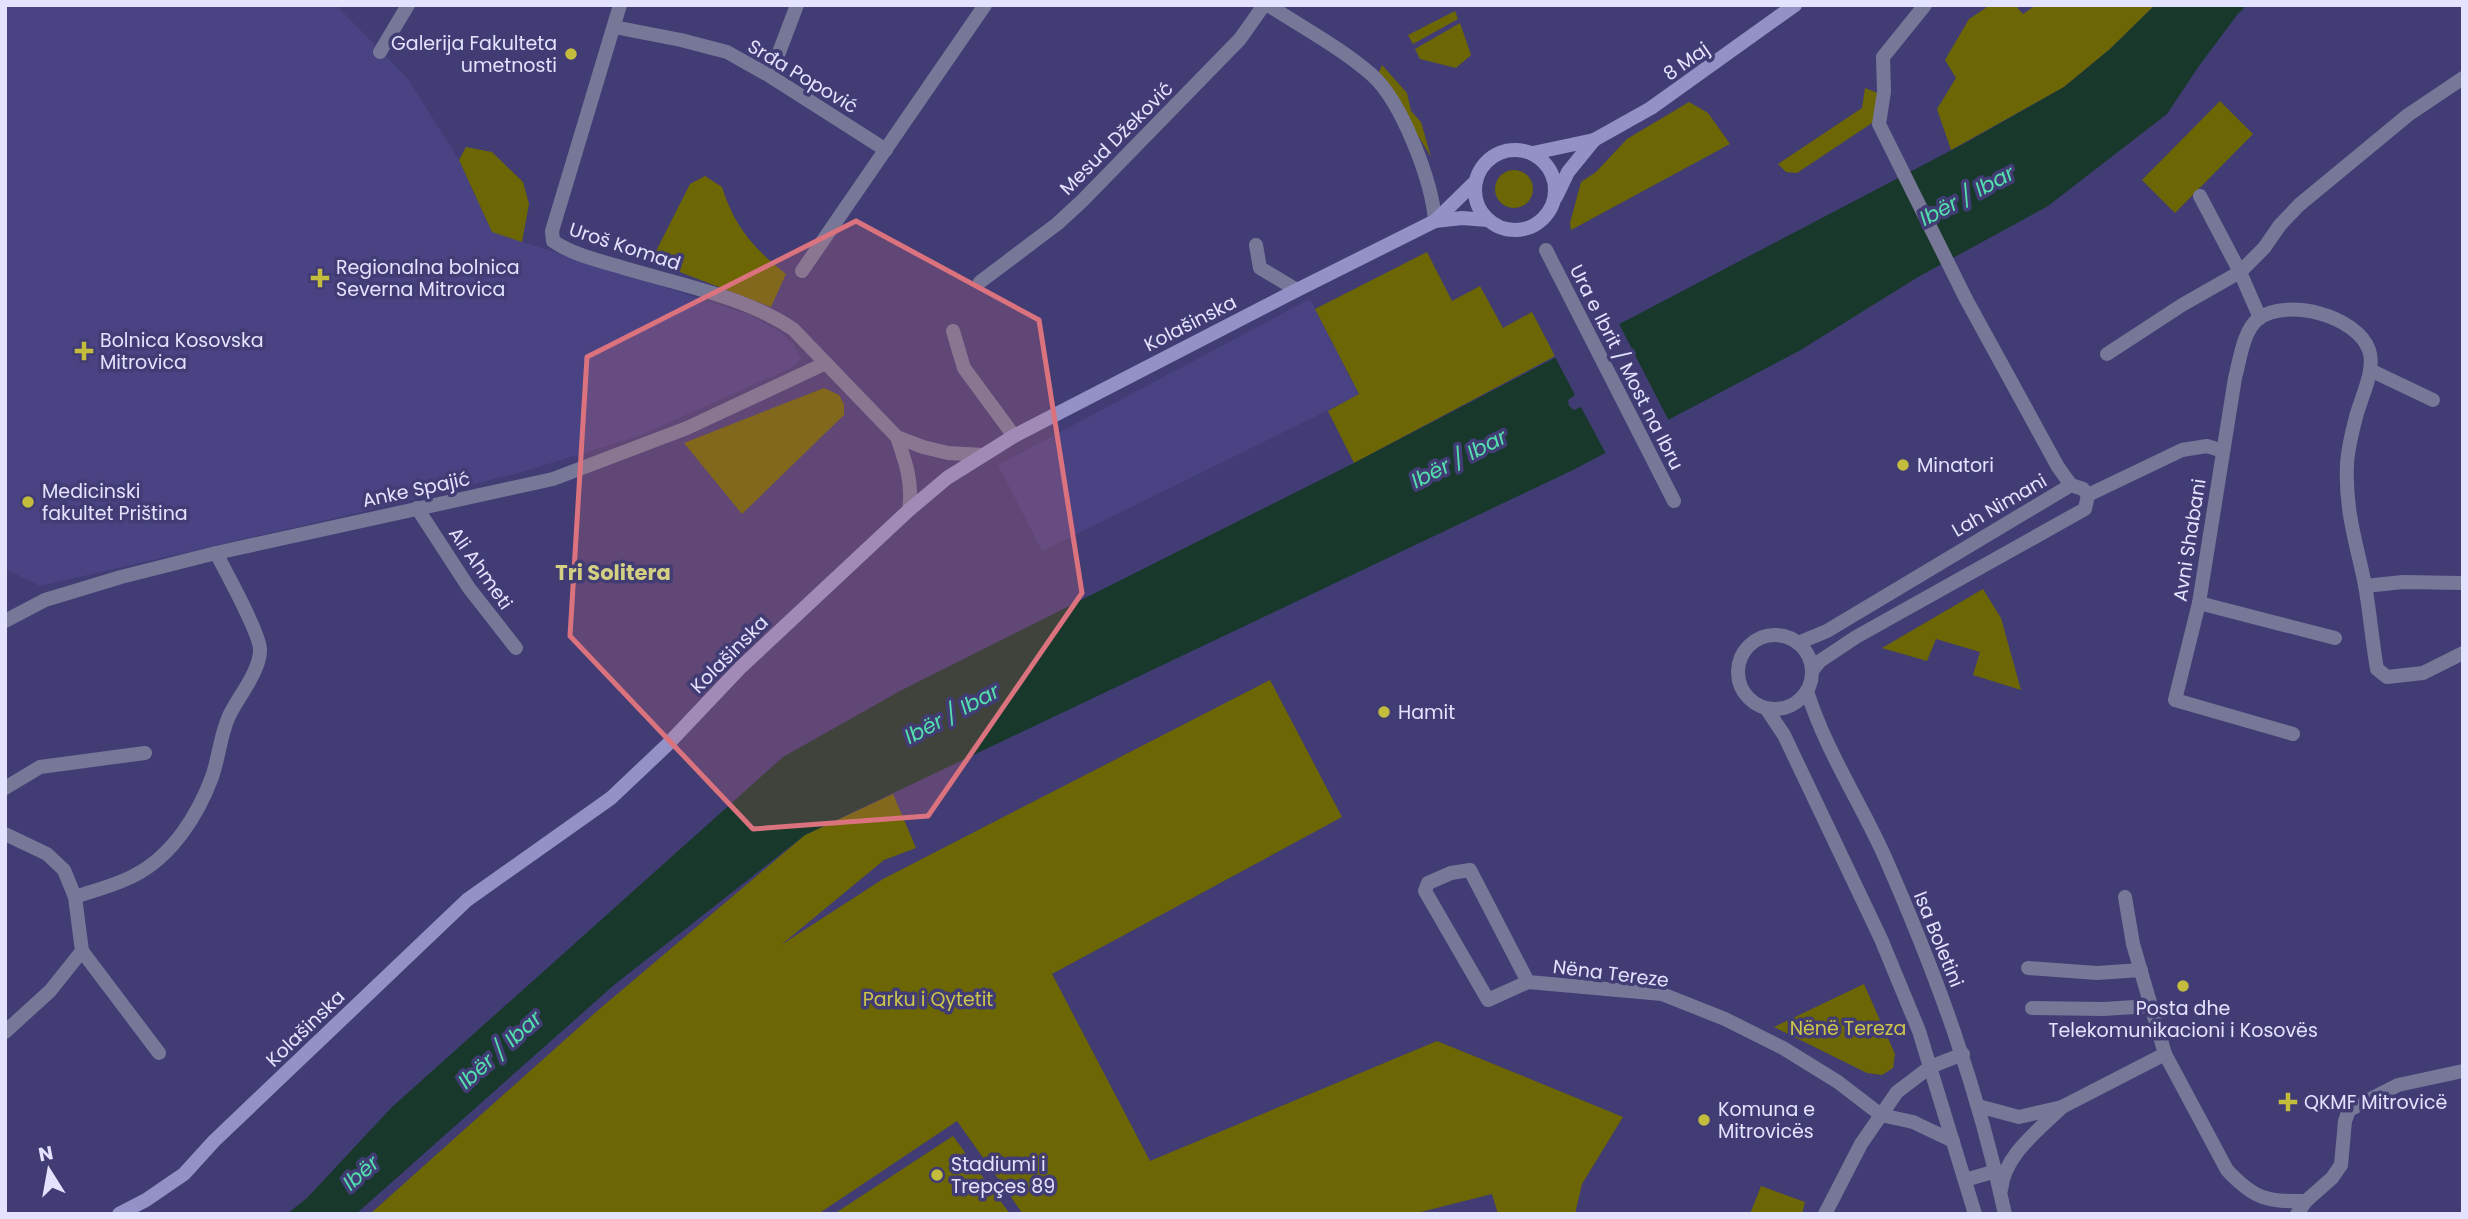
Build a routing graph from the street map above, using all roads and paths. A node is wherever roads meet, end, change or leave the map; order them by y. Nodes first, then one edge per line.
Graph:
1 (408, 5) edge
2 (621, 5) edge
3 (797, 5) edge
4 (985, 5) edge
5 (1266, 5) edge
6 (1795, 5) edge
7 (1925, 5) edge
8 (614, 27) junction
9 (380, 52) dead end
10 (770, 76) junction
11 (2463, 78) edge
12 (1594, 140) junction
13 (886, 150) junction
14 (1533, 153) junction
15 (1476, 181) junction
16 (2200, 197) dead end
17 (1554, 200) junction
18 (1488, 220) junction
19 (1435, 221) junction
20 (1256, 245) dead end
21 (1546, 250) dead end
22 (802, 271) dead end
23 (2240, 272) junction
24 (980, 282) dead end
25 (1297, 290) junction
26 (2260, 318) junction
27 (953, 331) dead end
28 (2107, 354) dead end
29 (826, 363) junction
30 (2370, 370) junction
31 (2433, 400) dead end
32 (1014, 436) junction
33 (897, 437) junction
34 (2223, 451) junction
35 (983, 455) junction
36 (2071, 485) junction
37 (2088, 495) junction
38 (1674, 501) dead end
39 (417, 508) junction
40 (909, 510) junction
41 (216, 553) junction
42 (2463, 583) edge
43 (2365, 586) junction
44 (2199, 603) junction
45 (5, 621) edge
46 (2334, 638) dead end
47 (1798, 643) junction
48 (516, 648) dead end
49 (2463, 653) edge
50 (1816, 666) junction
51 (1807, 691) junction
52 (1766, 708) junction
53 (2293, 734) dead end
54 (145, 753) dead end
55 (5, 788) edge
56 (5, 834) edge
57 (75, 897) junction
58 (2125, 897) dead end
59 (82, 951) junction
60 (2028, 968) dead end
61 (2141, 970) junction
62 (1528, 982) junction
63 (2151, 1006) junction
64 (2032, 1008) dead end
65 (5, 1032) edge
66 (159, 1053) dead end
67 (1963, 1054) junction
68 (2165, 1054) junction
69 (1930, 1067) junction
70 (2463, 1071) edge
71 (1978, 1106) junction
72 (2062, 1107) junction
73 (1881, 1115) junction
74 (1953, 1141) junction
75 (1996, 1171) junction
76 (1965, 1180) junction
77 (2000, 1192) junction
78 (2302, 1208) edge
79 (119, 1214) edge
80 (1825, 1214) edge
81 (1975, 1214) edge
82 (2005, 1214) edge

1 - 9 street
2 - 8 street, Uroš Komad
3 - 10 street
4 - 13 street
5 - 19 street
5 - 24 street, Mesud Džeković
6 - 12 main road, 8 Maj
7 - 36 street
8 - 10 street, Srđa Popović
8 - 29 street, Uroš Komad
10 - 13 street, Srđa Popović
11 - 23 street
12 - 14 main road, 8 Maj
12 - 17 main road, 8 Maj
13 - 22 street
14 - 15 main road
14 - 17 main road
15 - 18 main road
15 - 19 main road, Kolašinska
16 - 23 street
17 - 18 main road
18 - 19 main road, Kolašinska
19 - 25 main road, Kolašinska
20 - 25 street
21 - 38 street, Ura e Ibrit / Most na Ibru
23 - 26 street
23 - 28 street
25 - 32 main road, Kolašinska
26 - 30 street
26 - 34 street, Avni Shabani
27 - 32 street
29 - 33 street
29 - 39 street, Anke Spajić
30 - 31 street
30 - 43 street
32 - 35 main road, Kolašinska
33 - 35 street
33 - 40 street
34 - 37 street
34 - 44 street, Avni Shabani
35 - 40 main road, Kolašinska
36 - 37 street, Lah Nimani
36 - 47 street, Lah Nimani
37 - 50 street
39 - 41 street, Anke Spajić
39 - 48 street, Ali Ahmeti
40 - 79 main road, Kolašinska
41 - 45 street, Anke Spajić
41 - 57 street
42 - 43 street
43 - 49 street
44 - 46 street
44 - 53 street, Avni Shabani
47 - 50 street
47 - 52 street
50 - 51 street
51 - 52 street
51 - 67 street, Isa Boletini
52 - 69 street
54 - 55 street
56 - 57 street
57 - 59 street
58 - 61 street
59 - 65 street
59 - 66 street
60 - 61 street
61 - 63 street
62 - 62 street, Nëna Tereze
62 - 73 street, Nëna Tereze
63 - 64 street
63 - 68 street
67 - 69 street
67 - 71 street, Isa Boletini
68 - 72 street
68 - 78 street
69 - 73 street
69 - 74 street
70 - 78 street
71 - 72 street
71 - 75 street, Isa Boletini
72 - 77 street
73 - 74 street
73 - 80 street
74 - 76 street
75 - 76 street
75 - 77 street, Isa Boletini
76 - 81 street
77 - 82 street, Isa Boletini

